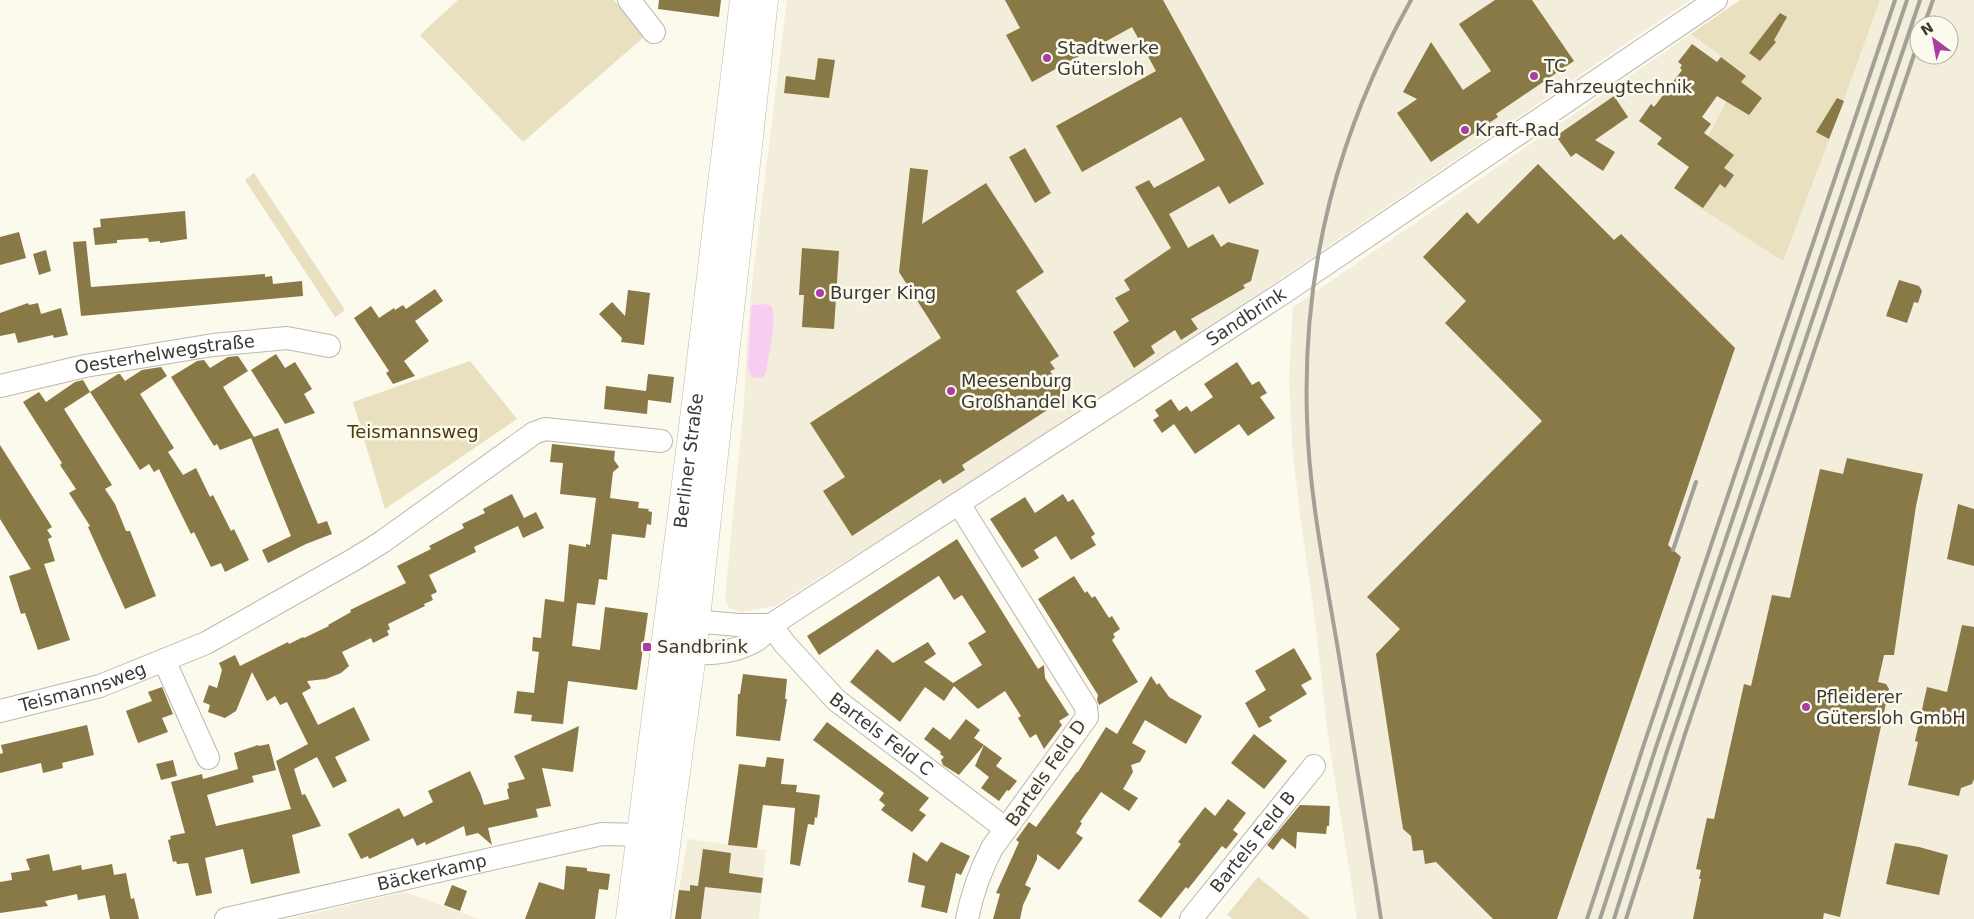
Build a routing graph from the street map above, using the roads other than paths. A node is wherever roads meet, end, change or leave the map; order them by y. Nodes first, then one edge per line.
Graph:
1 (629, 0) edge
2 (744, 0) edge
3 (764, 0) edge
4 (1716, 0) edge
5 (654, 32) dead end
6 (329, 346) dead end
7 (0, 386) edge
8 (660, 441) dead end
9 (959, 504) junction
10 (669, 619) junction
11 (696, 622) junction
12 (772, 625) junction
13 (666, 650) junction
14 (692, 654) junction
15 (164, 660) junction
16 (0, 711) edge
17 (208, 758) dead end
18 (1314, 766) dead end
19 (1006, 829) junction
20 (640, 835) junction
21 (226, 919) edge
22 (630, 919) edge
23 (656, 919) edge
24 (967, 919) edge
25 (1191, 919) edge

1 - 5 street
2 - 10 main road, Berliner Straße
3 - 11 main road, Berliner Straße
4 - 9 street, Sandbrink
6 - 7 street, Oesterhelwegstraße
8 - 15 street, Teismannsweg
9 - 12 street, Sandbrink
9 - 19 street, Bartels Feld D
10 - 11 street
10 - 13 main road, Berliner Straße
11 - 12 street
11 - 14 main road, Berliner Straße
12 - 14 street, Sandbrink
12 - 19 street, Bartels Feld C
13 - 14 street, Sandbrink
13 - 20 main road, Berliner Straße
14 - 23 main road, Berliner Straße
15 - 16 street, Teismannsweg
15 - 17 street, Teismannsweg
18 - 25 street, Bartels Feld B
19 - 24 street, Bartels Feld D
20 - 21 street, Bäckerkamp
20 - 22 main road, Berliner Straße

